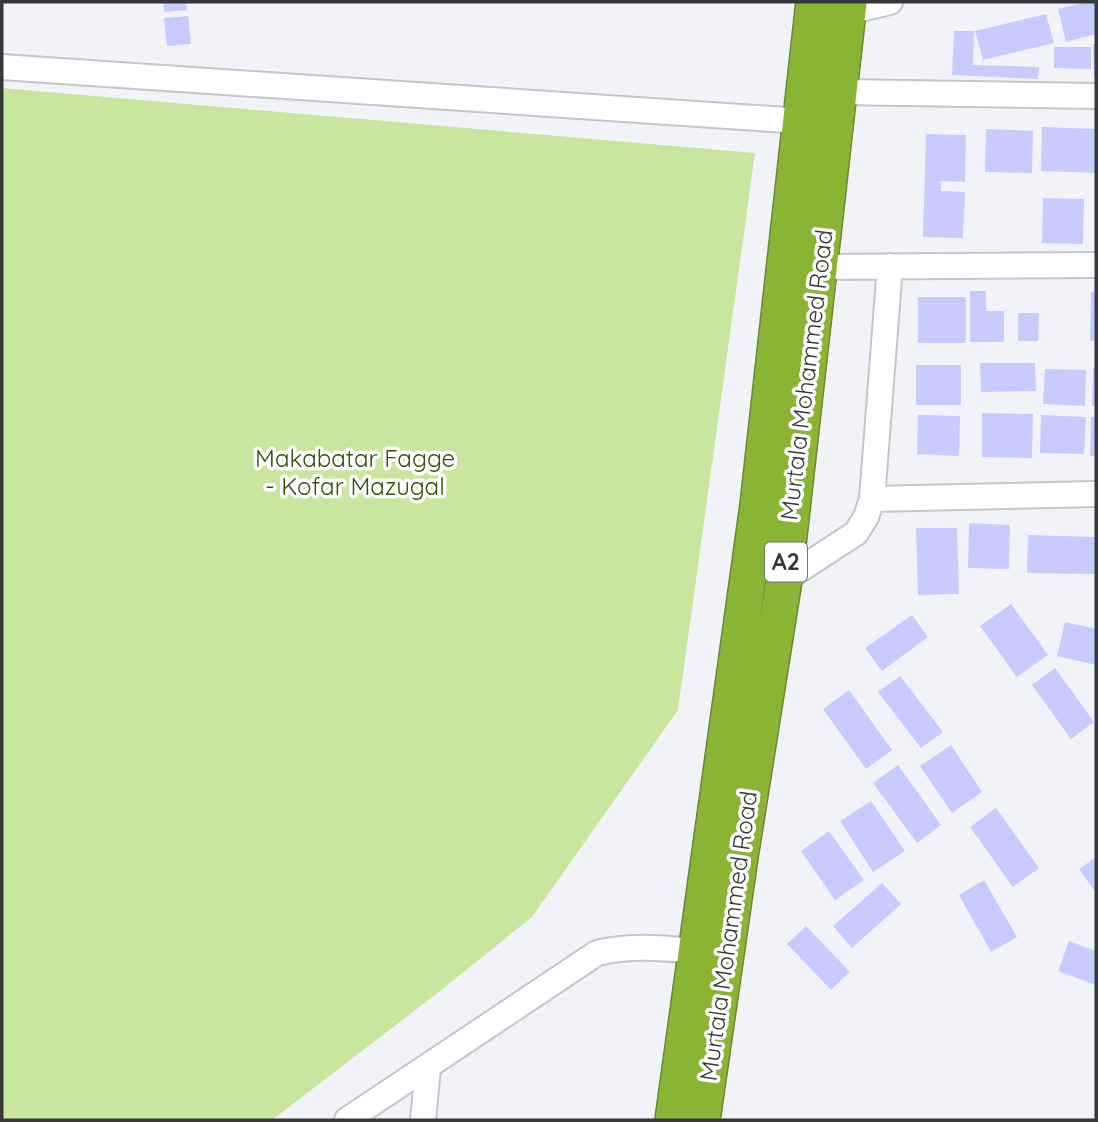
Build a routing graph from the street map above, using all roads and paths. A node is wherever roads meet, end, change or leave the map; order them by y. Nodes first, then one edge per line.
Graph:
1 (814, 2) edge
2 (890, 2) edge
3 (849, 7) edge
4 (2, 67) edge
5 (839, 92) junction
6 (1096, 96) edge
7 (801, 121) junction
8 (1096, 265) edge
9 (890, 266) junction
10 (820, 267) junction
11 (1096, 494) edge
12 (872, 499) junction
13 (784, 580) junction
14 (695, 951) junction
15 (428, 1067) junction
16 (347, 1120) edge
17 (423, 1120) edge
18 (673, 1120) edge
19 (702, 1120) edge

1 - 7 highway, Murtala Mohammed Road / A2
2 - 3 street
3 - 5 highway, Murtala Mohammed Road / A2
4 - 7 street
5 - 6 street
5 - 10 highway, Murtala Mohammed Road / A2
7 - 14 highway, Murtala Mohammed Road / A2
8 - 9 street
9 - 10 street
9 - 12 street
10 - 13 highway, Murtala Mohammed Road / A2
11 - 12 street
12 - 13 street
13 - 19 highway, Murtala Mohammed Road / A2
14 - 15 street
14 - 18 highway, Murtala Mohammed Road / A2
15 - 16 street
15 - 17 street

